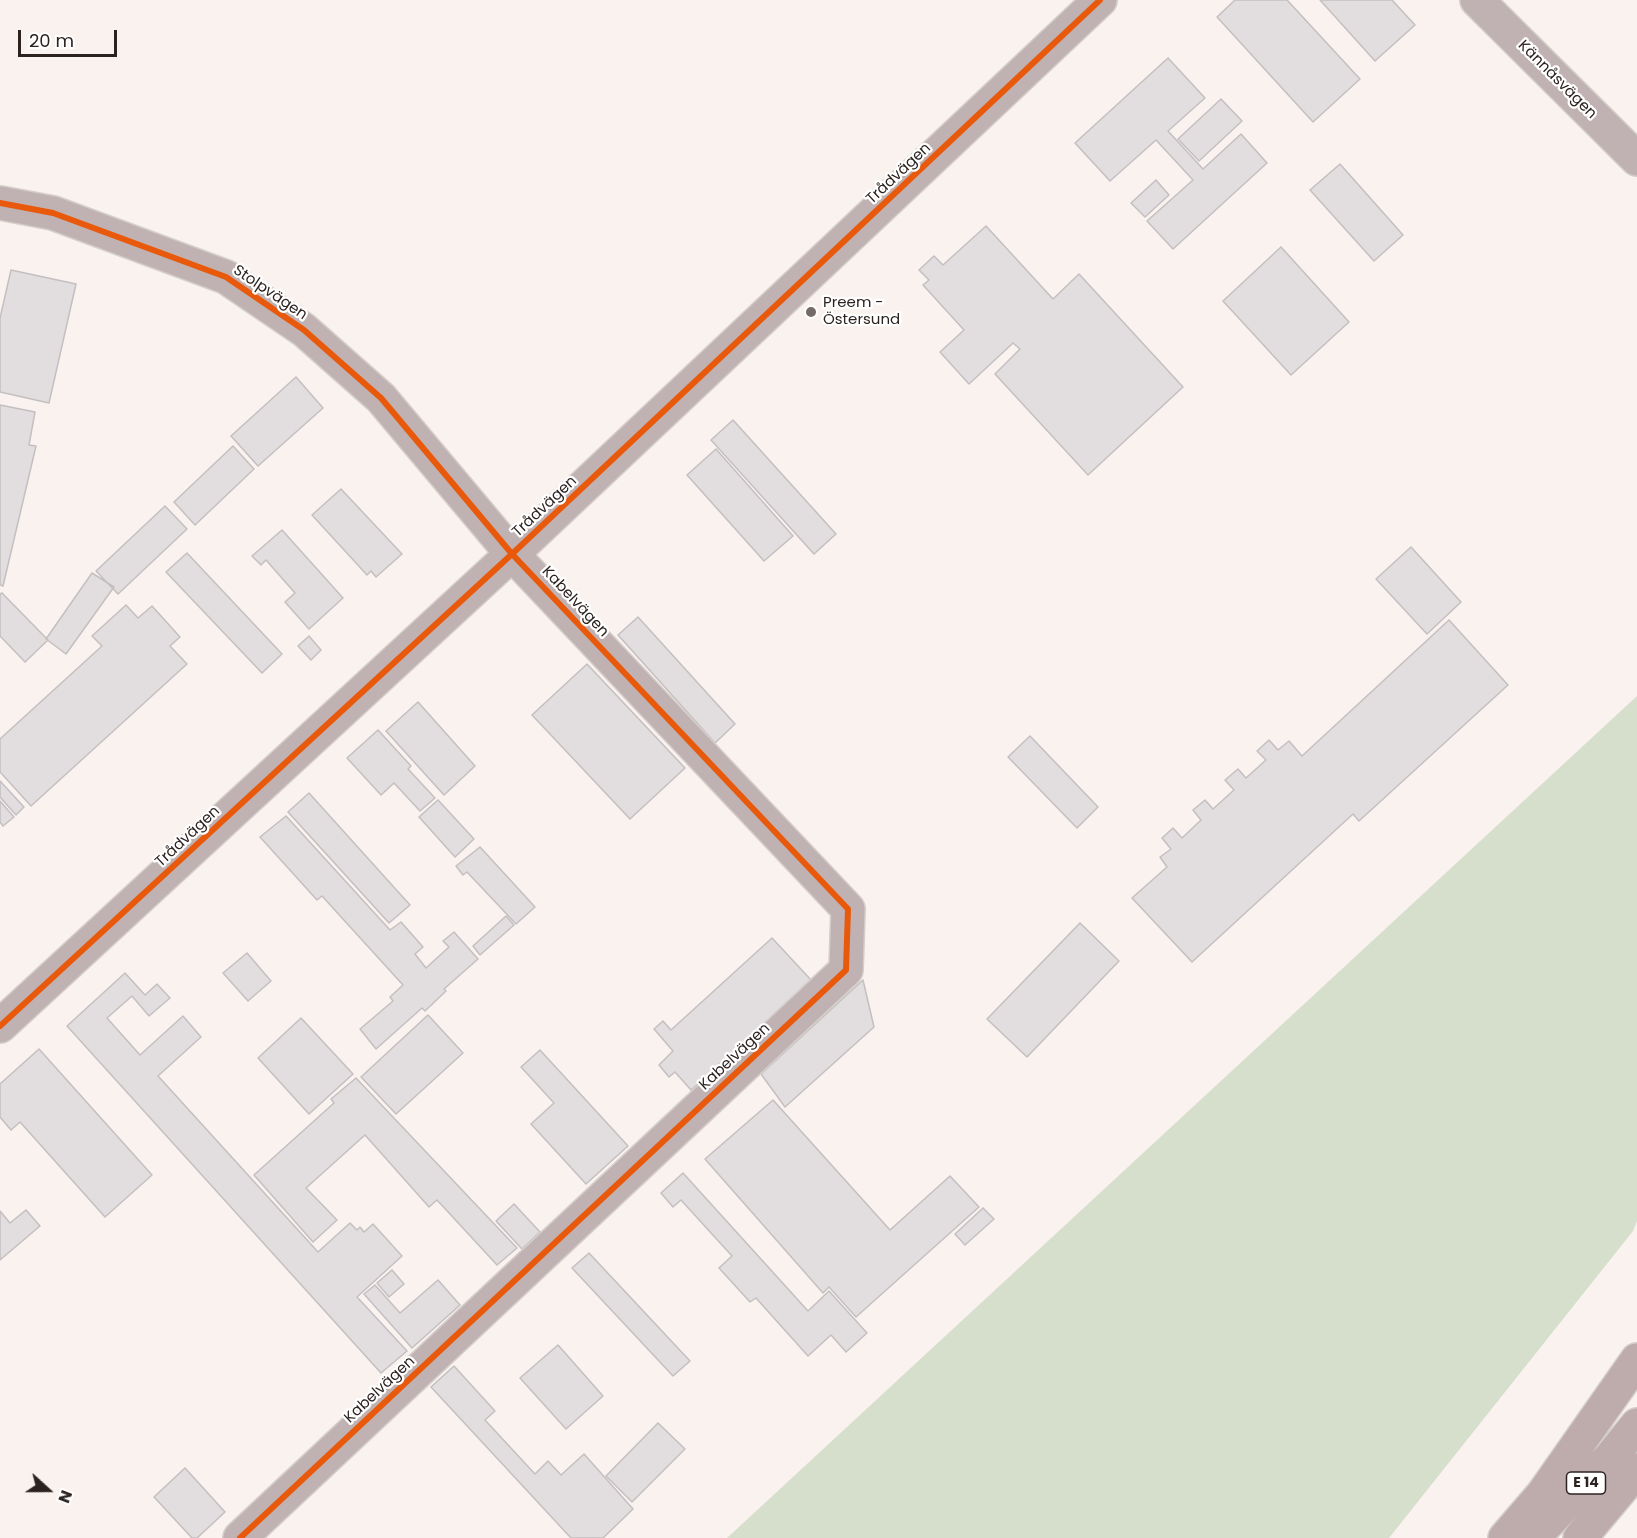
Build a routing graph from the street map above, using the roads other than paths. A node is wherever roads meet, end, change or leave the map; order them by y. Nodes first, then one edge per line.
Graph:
1 (1100, 0) edge
2 (1477, 0) edge
3 (1637, 159) edge
4 (0, 203) edge
5 (512, 554) junction
6 (0, 1026) edge
7 (1637, 1360) edge
8 (1637, 1425) edge
9 (1637, 1470) edge
10 (1637, 1492) edge
11 (240, 1538) edge
12 (1505, 1538) edge
13 (1533, 1538) edge
14 (1580, 1538) edge
15 (1587, 1538) edge

1 - 5 street, Trådvägen
2 - 3 street, Kännåsvägen
4 - 5 street, Stolpvägen
5 - 6 street, Trådvägen
5 - 11 street, Kabelvägen
7 - 12 highway
8 - 13 highway, E 14
9 - 14 highway, E 14
10 - 15 highway

